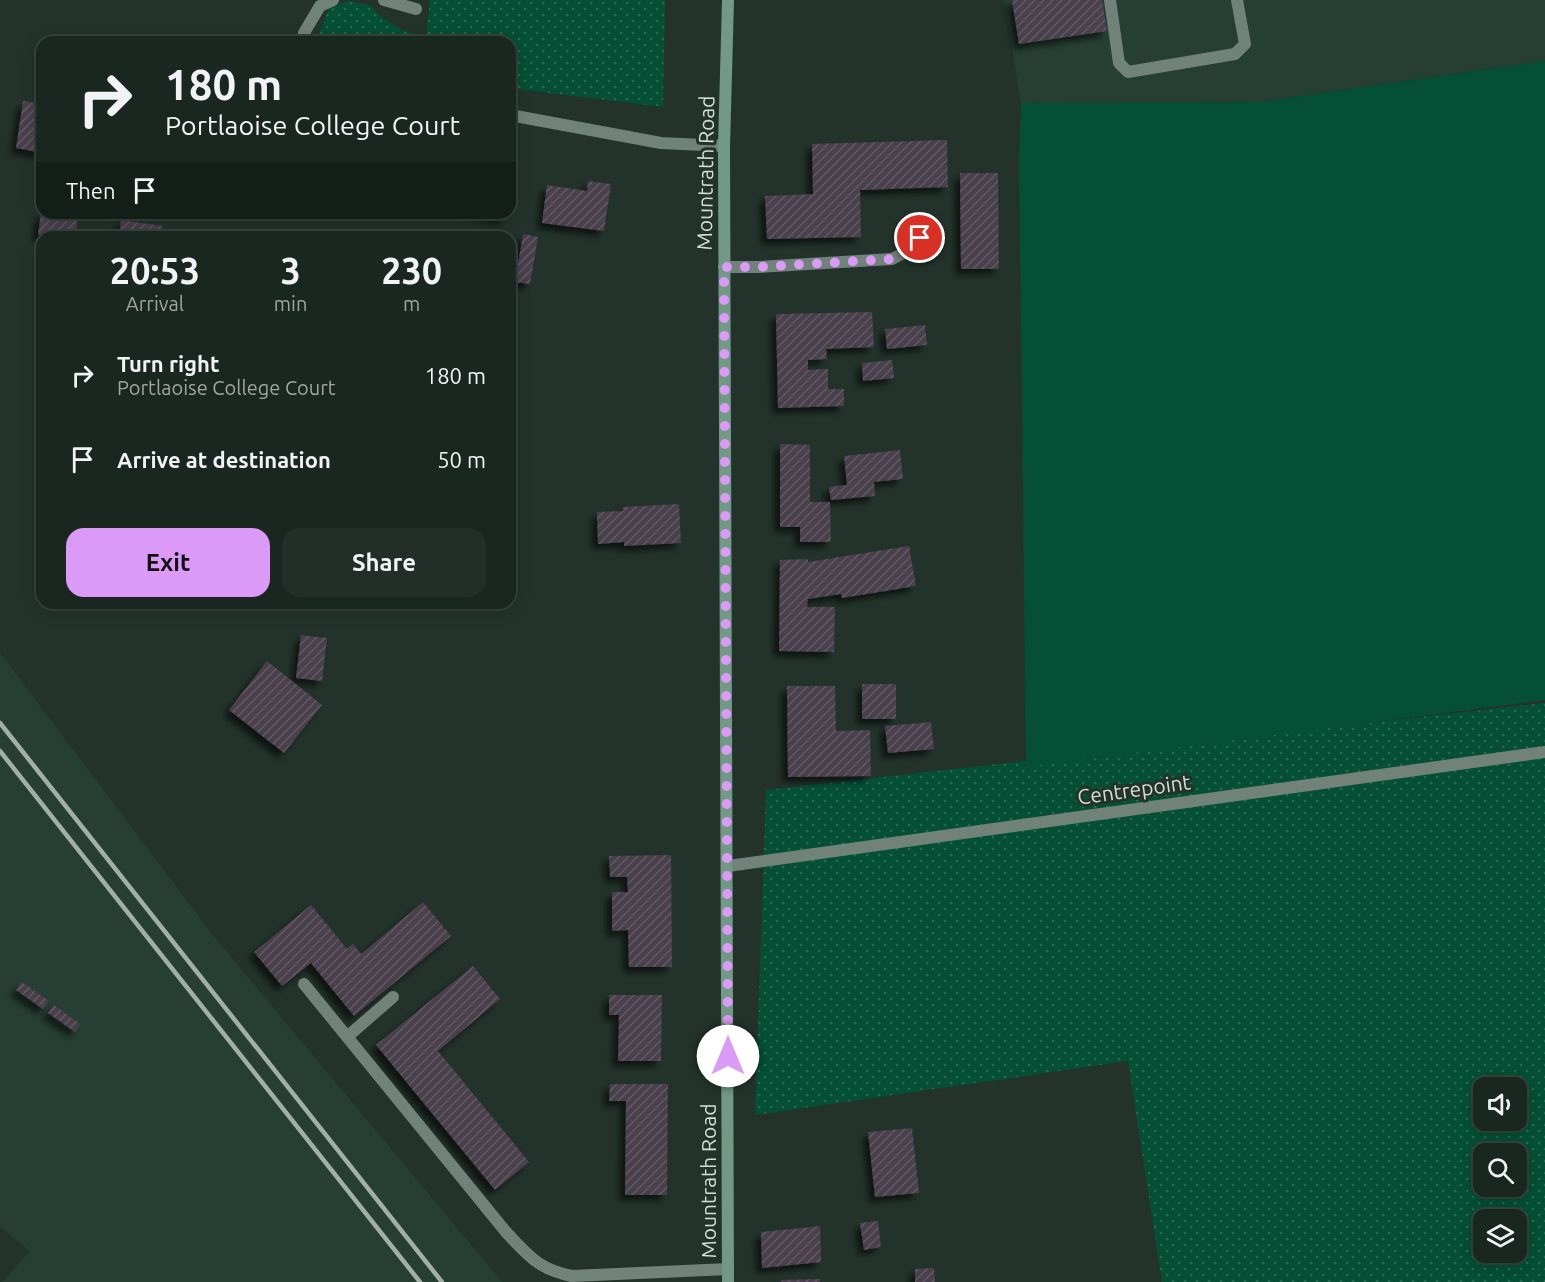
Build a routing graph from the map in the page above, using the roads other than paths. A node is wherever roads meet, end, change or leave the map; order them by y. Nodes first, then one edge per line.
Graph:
1 (333, 0) edge
2 (384, 0) edge
3 (729, 0) edge
4 (1110, 0) edge
5 (1237, 0) edge
6 (417, 9) dead end
7 (304, 36) edge
8 (516, 116) edge
9 (724, 146) junction
10 (920, 238) dead end
11 (724, 267) junction
12 (1545, 752) edge
13 (728, 866) junction
14 (304, 984) dead end
15 (393, 997) dead end
16 (347, 1037) junction
17 (728, 1269) junction
18 (728, 1282) edge

1 - 7 street
2 - 6 street
3 - 9 main road, Mountrath Road
4 - 5 street
8 - 9 street
9 - 11 main road, Mountrath Road
10 - 11 street
11 - 13 main road, Mountrath Road
12 - 13 street, Centrepoint
13 - 17 main road, Mountrath Road
14 - 16 street
15 - 16 street
16 - 17 street
17 - 18 main road, Mountrath Road

